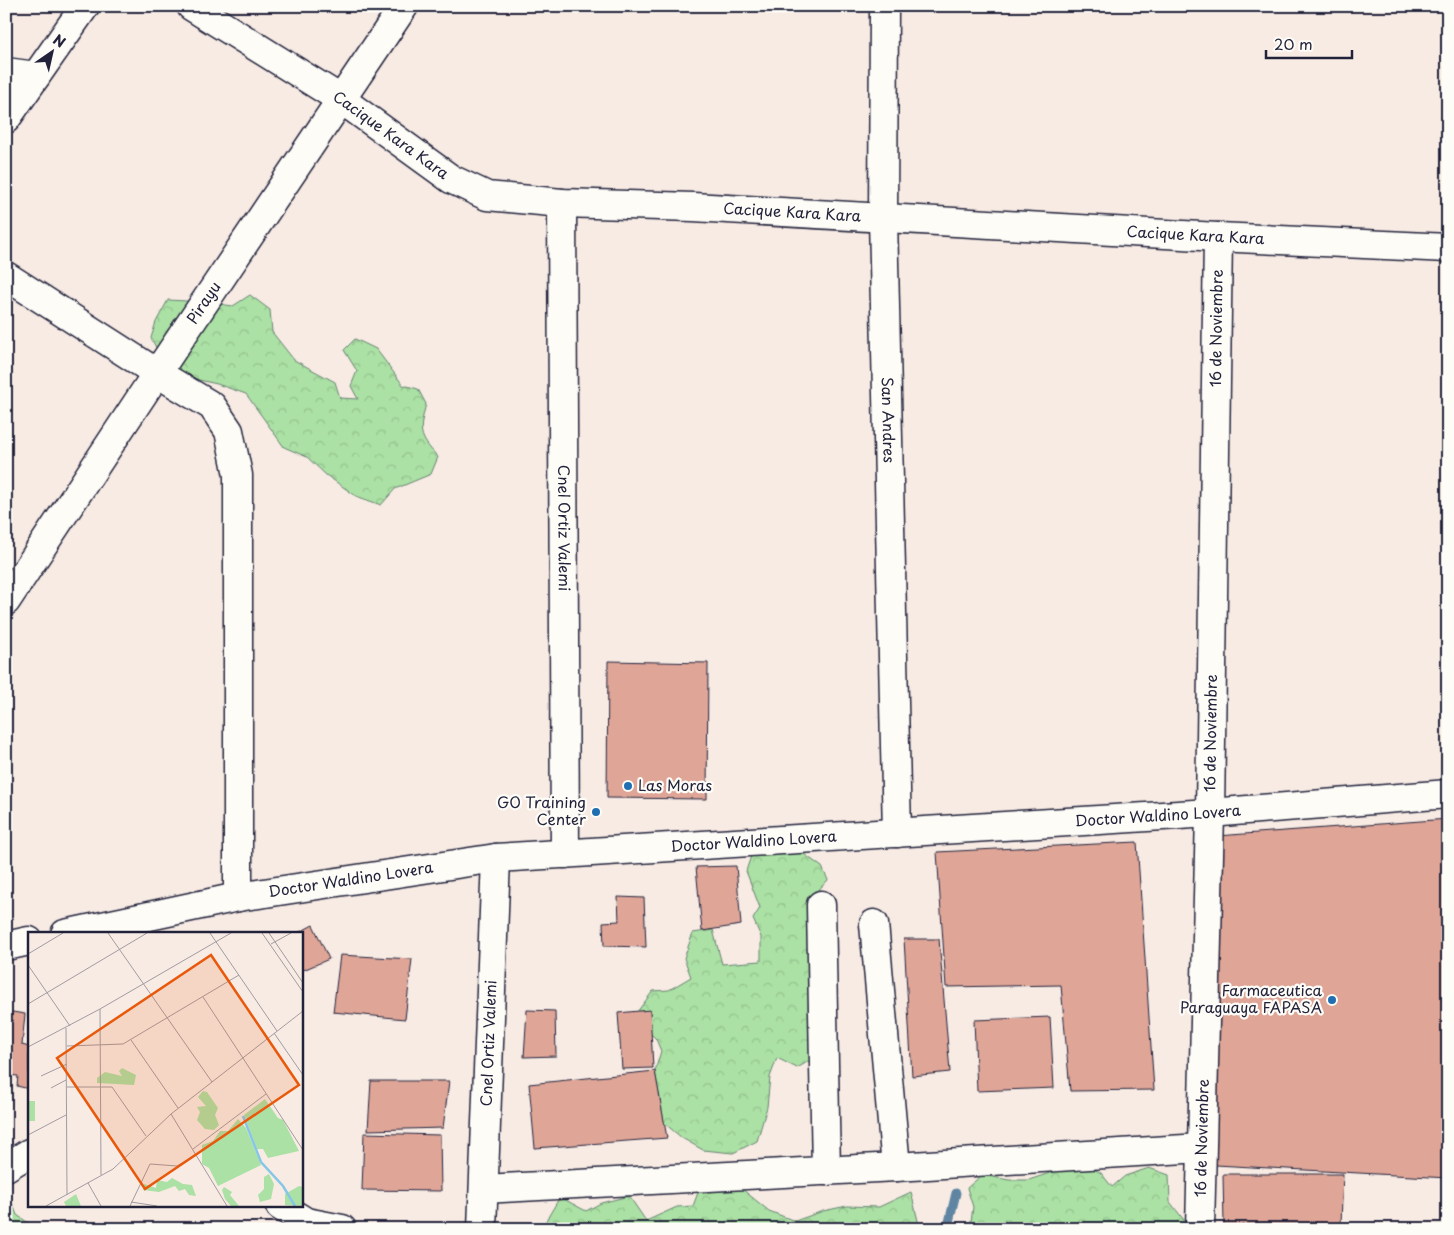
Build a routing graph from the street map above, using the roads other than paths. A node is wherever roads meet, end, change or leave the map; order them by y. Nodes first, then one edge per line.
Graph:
1 (85, 6) edge
2 (191, 6) edge
3 (404, 6) edge
4 (884, 6) edge
5 (6, 72) edge
6 (36, 76) junction
7 (342, 100) junction
8 (6, 119) edge
9 (562, 202) junction
10 (883, 218) junction
11 (1218, 237) junction
12 (1448, 248) edge
13 (6, 276) edge
14 (157, 373) junction
15 (6, 602) edge
16 (1448, 794) edge
17 (1210, 814) junction
18 (898, 834) junction
19 (565, 854) junction
20 (496, 858) junction
21 (238, 897) junction
22 (821, 904) dead end
23 (874, 924) dead end
24 (74, 932) edge
25 (28, 942) edge
26 (6, 946) edge
27 (1201, 1148) junction
28 (28, 1154) edge
29 (6, 1167) edge
30 (896, 1167) junction
31 (826, 1171) junction
32 (484, 1189) junction
33 (283, 1208) edge
34 (342, 1229) edge
35 (482, 1229) edge
36 (1200, 1229) edge

1 - 6 street
2 - 7 street, Cacique Kara Kara
3 - 7 street, Pirayu
4 - 10 street, San Andres
5 - 6 street
6 - 8 street
7 - 9 street, Cacique Kara Kara
7 - 14 street, Pirayu
9 - 10 street, Cacique Kara Kara
9 - 19 street, Cnel Ortiz Valemi
10 - 11 street, Cacique Kara Kara
10 - 18 street, San Andres
11 - 12 street, Cacique Kara Kara
11 - 17 street, 16 de Noviembre
13 - 14 street
14 - 15 street, Pirayu
14 - 21 street
16 - 17 street, Doctor Waldino Lovera
17 - 18 street, Doctor Waldino Lovera
17 - 27 street, 16 de Noviembre
18 - 19 street, Doctor Waldino Lovera
19 - 20 street, Doctor Waldino Lovera
20 - 21 street, Doctor Waldino Lovera
20 - 32 street, Cnel Ortiz Valemi
21 - 24 street, Doctor Waldino Lovera
22 - 31 street
23 - 30 street
25 - 26 street
27 - 30 street
27 - 36 street, 16 de Noviembre
28 - 29 street
30 - 31 street
31 - 32 street
32 - 35 street, Cnel Ortiz Valemi
33 - 34 street

